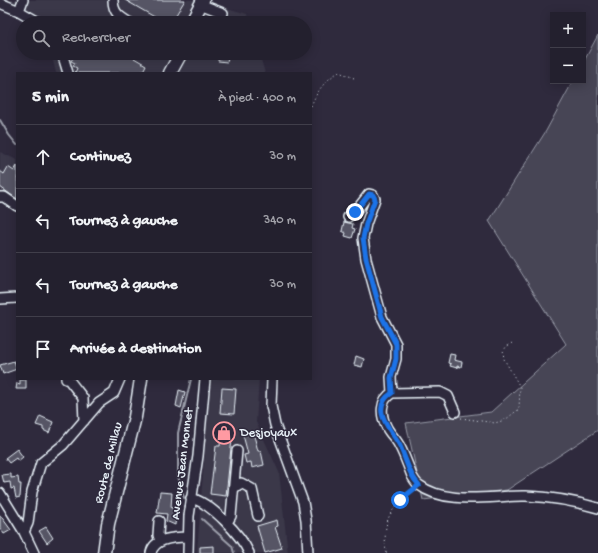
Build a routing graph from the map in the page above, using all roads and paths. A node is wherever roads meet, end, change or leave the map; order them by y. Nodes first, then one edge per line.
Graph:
1 (23, 0) edge
2 (113, 0) edge
3 (205, 2) edge
4 (0, 3) edge
5 (19, 11) junction
6 (222, 13) dead end
7 (28, 16) edge
8 (118, 16) edge
9 (196, 16) edge
10 (200, 16) edge
11 (64, 60) edge
12 (170, 60) edge
13 (177, 60) edge
14 (68, 72) edge
15 (164, 72) edge
16 (171, 72) edge
17 (354, 78) dead end
18 (312, 104) edge
19 (0, 197) edge
20 (16, 205) edge
21 (348, 216) dead end
22 (16, 298) edge
23 (0, 299) edge
24 (512, 343) dead end
25 (69, 380) edge
26 (120, 380) edge
27 (141, 380) edge
28 (205, 380) edge
29 (272, 380) edge
30 (392, 393) junction
31 (455, 412) joint
32 (84, 421) junction
33 (237, 451) dead end
34 (419, 485) junction
35 (234, 488) junction
36 (0, 494) edge
37 (191, 498) junction
38 (598, 508) edge
39 (258, 516) dead end
40 (159, 522) dead end
41 (227, 523) junction
42 (24, 532) junction
43 (188, 537) junction
44 (160, 540) junction
45 (34, 553) edge
46 (104, 553) edge
47 (151, 553) edge
48 (188, 553) edge
49 (249, 553) edge
50 (308, 553) edge
51 (386, 553) edge

1 - 5 street
2 - 8 street
3 - 6 street
3 - 9 main road
3 - 10 main road
4 - 5 street
5 - 7 street
11 - 14 street
12 - 15 main road
13 - 16 main road
17 - 18 path
19 - 20 street
21 - 30 street
22 - 23 street
24 - 31 path
25 - 32 street
26 - 32 street
27 - 46 main road, Route de Millau
28 - 37 street, Avenue Jean Monnet
29 - 50 street
30 - 31 street
30 - 34 street
32 - 42 street
33 - 35 street
34 - 38 street
34 - 51 path
35 - 39 street
35 - 41 street
36 - 42 street
37 - 41 street
37 - 43 street, Avenue Jean Monnet
40 - 44 street
41 - 49 street
42 - 45 street
43 - 44 street
43 - 48 street, Avenue Jean Monnet
44 - 47 street

